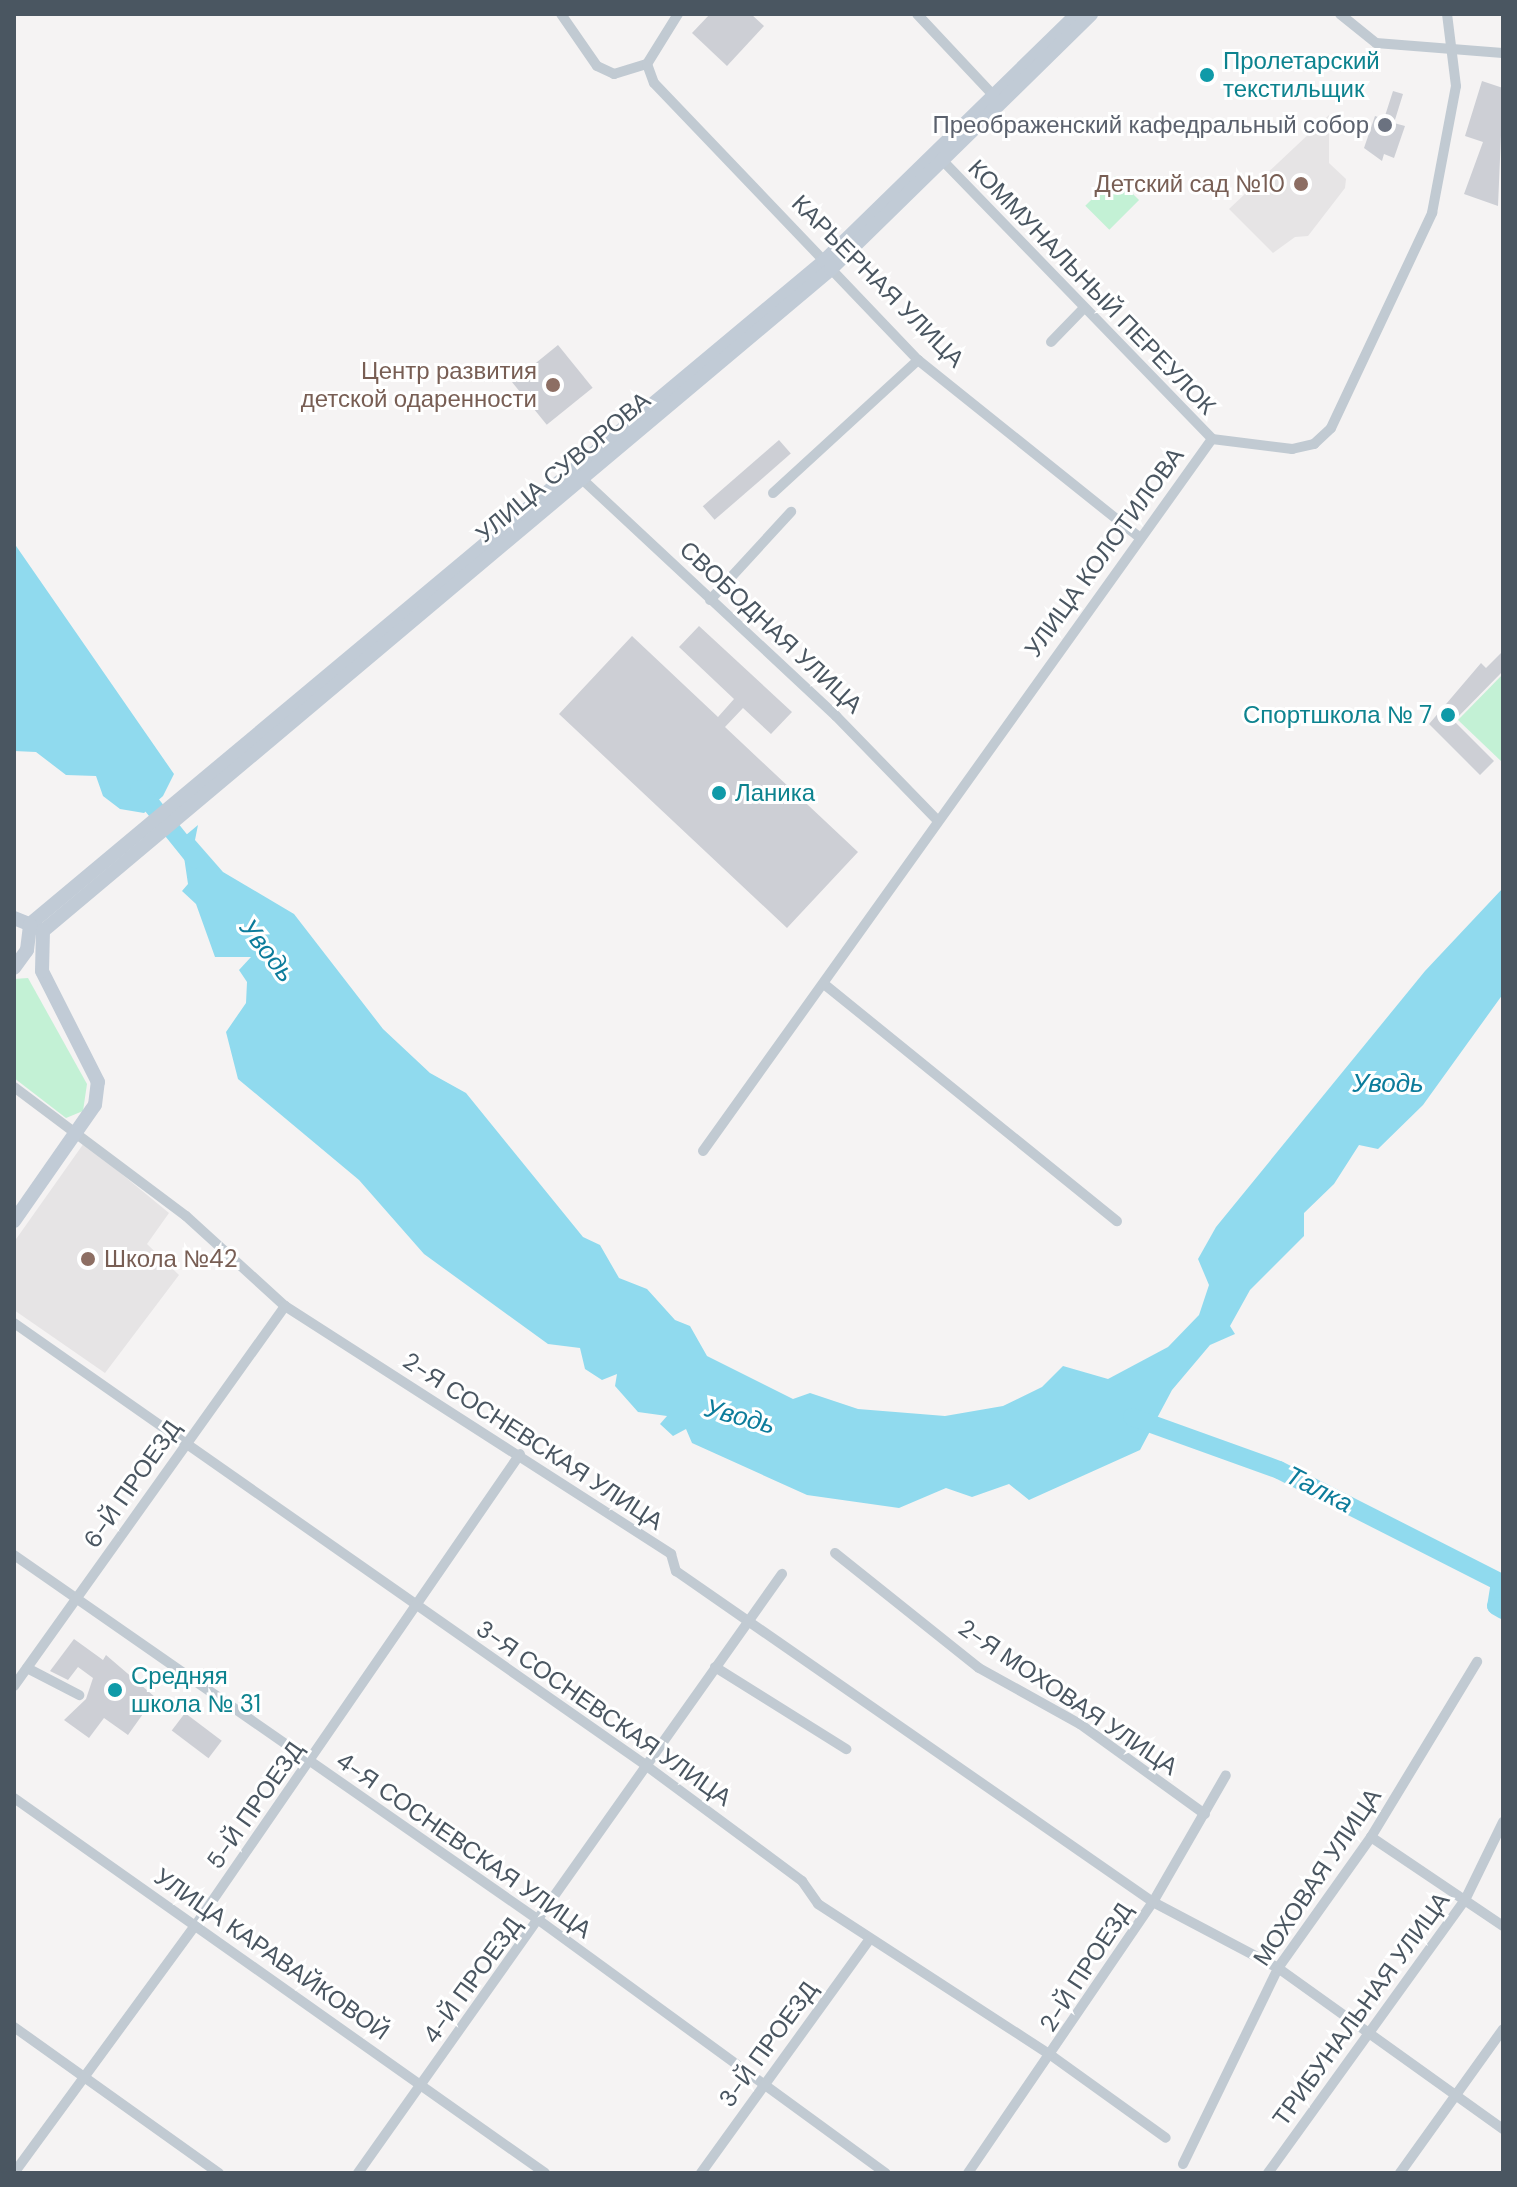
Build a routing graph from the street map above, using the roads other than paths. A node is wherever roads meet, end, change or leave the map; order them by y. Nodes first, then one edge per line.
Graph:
1 (561, 14) edge
2 (678, 14) edge
3 (917, 14) edge
4 (1077, 14) edge
5 (1091, 14) edge
6 (1340, 14) edge
7 (1447, 14) edge
8 (1453, 52) junction
9 (1503, 53) edge
10 (647, 64) junction
11 (995, 97) junction
12 (944, 162) junction
13 (828, 265) junction
14 (1083, 309) junction
15 (1051, 342) dead end
16 (918, 360) junction
17 (1212, 439) junction
18 (578, 474) junction
19 (773, 493) dead end
20 (791, 512) dead end
21 (1139, 537) junction
22 (710, 600) junction
23 (937, 820) junction
24 (14, 918) edge
25 (37, 928) junction
26 (14, 968) edge
27 (824, 984) junction
28 (14, 1087) edge
29 (78, 1134) junction
30 (703, 1151) dead end
31 (14, 1221) edge
32 (1117, 1221) dead end
33 (285, 1306) junction
34 (14, 1323) edge
35 (185, 1444) junction
36 (520, 1454) junction
37 (835, 1553) dead end
38 (14, 1555) edge
39 (782, 1574) dead end
40 (76, 1600) junction
41 (417, 1605) junction
42 (749, 1621) junction
43 (1477, 1662) dead end
44 (715, 1667) junction
45 (27, 1668) junction
46 (14, 1686) edge
47 (79, 1695) dead end
48 (846, 1749) dead end
49 (310, 1761) junction
50 (644, 1764) junction
51 (1226, 1775) dead end
52 (14, 1798) edge
53 (1205, 1814) junction
54 (1503, 1822) edge
55 (1371, 1837) junction
56 (1465, 1900) junction
57 (1153, 1902) junction
58 (540, 1921) junction
59 (195, 1926) junction
60 (1503, 1926) edge
61 (869, 1940) junction
62 (1278, 1968) junction
63 (14, 2027) edge
64 (1503, 2029) edge
65 (1367, 2036) junction
66 (1052, 2056) junction
67 (84, 2077) junction
68 (422, 2082) junction
69 (761, 2085) junction
70 (1454, 2096) junction
71 (1503, 2129) edge
72 (1166, 2138) dead end
73 (1183, 2164) dead end
74 (14, 2173) edge
75 (219, 2173) edge
76 (358, 2173) edge
77 (545, 2173) edge
78 (701, 2173) edge
79 (886, 2173) edge
80 (968, 2173) edge
81 (1268, 2173) edge
82 (1400, 2173) edge

1 - 10 street
2 - 10 street
3 - 11 street
4 - 11 main road, УЛИЦА СУВОРОВА
5 - 12 main road, УЛИЦА СУВОРОВА
6 - 8 street
7 - 8 street, УЛИЦА КОЛОТИЛОВА
8 - 9 street
8 - 17 street, УЛИЦА КОЛОТИЛОВА
10 - 13 street, КАРЬЕРНАЯ УЛИЦА
11 - 13 main road, УЛИЦА СУВОРОВА
12 - 13 main road, УЛИЦА СУВОРОВА
12 - 14 street, КОММУНАЛЬНЫЙ ПЕРЕУЛОК
13 - 16 street, КАРЬЕРНАЯ УЛИЦА
13 - 18 main road, УЛИЦА СУВОРОВА
14 - 15 street
14 - 17 street, КОММУНАЛЬНЫЙ ПЕРЕУЛОК
16 - 19 street
16 - 21 street, КАРЬЕРНАЯ УЛИЦА
17 - 21 street, УЛИЦА КОЛОТИЛОВА
18 - 22 street, СВОБОДНАЯ УЛИЦА
18 - 25 main road, УЛИЦА СУВОРОВА
20 - 22 street
21 - 23 street, УЛИЦА КОЛОТИЛОВА
22 - 23 street, СВОБОДНАЯ УЛИЦА
23 - 27 street, УЛИЦА КОЛОТИЛОВА
24 - 25 main road
25 - 26 main road
25 - 29 main road
27 - 30 street, УЛИЦА КОЛОТИЛОВА
27 - 32 street
28 - 29 street, 2-Я СОСНЕВСКАЯ УЛИЦА
29 - 31 main road
29 - 33 street, 2-Я СОСНЕВСКАЯ УЛИЦА
33 - 35 street, 6-Й ПРОЕЗД
33 - 36 street, 2-Я СОСНЕВСКАЯ УЛИЦА
34 - 35 street, 3-Я СОСНЕВСКАЯ УЛИЦА
35 - 40 street, 6-Й ПРОЕЗД
35 - 41 street, 3-Я СОСНЕВСКАЯ УЛИЦА
36 - 41 street, 5-Й ПРОЕЗД
36 - 42 street, 2-Я СОСНЕВСКАЯ УЛИЦА
37 - 53 street, 2-Я МОХОВАЯ УЛИЦА
38 - 40 street, 4-Я СОСНЕВСКАЯ УЛИЦА
39 - 42 street, 4-Й ПРОЕЗД
40 - 45 street, 6-Й ПРОЕЗД
40 - 49 street, 4-Я СОСНЕВСКАЯ УЛИЦА
41 - 49 street, 5-Й ПРОЕЗД
41 - 50 street, 3-Я СОСНЕВСКАЯ УЛИЦА
42 - 44 street, 4-Й ПРОЕЗД
42 - 57 street, 2-Я СОСНЕВСКАЯ УЛИЦА
43 - 55 street, МОХОВАЯ УЛИЦА
44 - 48 street
44 - 50 street, 4-Й ПРОЕЗД
45 - 46 street, 6-Й ПРОЕЗД
45 - 47 street
49 - 58 street, 4-Я СОСНЕВСКАЯ УЛИЦА
49 - 59 street, 5-Й ПРОЕЗД
50 - 58 street, 4-Й ПРОЕЗД
50 - 61 street, 3-Я СОСНЕВСКАЯ УЛИЦА
51 - 53 street, 2-Й ПРОЕЗД
52 - 59 street, УЛИЦА КАРАВАЙКОВОЙ
53 - 57 street, 2-Й ПРОЕЗД
54 - 56 street, ТРИБУНАЛЬНАЯ УЛИЦА
55 - 56 street
55 - 62 street, МОХОВАЯ УЛИЦА
56 - 60 street
56 - 65 street, ТРИБУНАЛЬНАЯ УЛИЦА
57 - 62 street, 2-Я СОСНЕВСКАЯ УЛИЦА
57 - 66 street, 2-Й ПРОЕЗД
58 - 68 street, 4-Й ПРОЕЗД
58 - 69 street, 4-Я СОСНЕВСКАЯ УЛИЦА
59 - 67 street, 5-Й ПРОЕЗД
59 - 68 street, УЛИЦА КАРАВАЙКОВОЙ
61 - 66 street, 3-Я СОСНЕВСКАЯ УЛИЦА
61 - 69 street, 3-Й ПРОЕЗД
62 - 65 street, 2-Я СОСНЕВСКАЯ УЛИЦА
62 - 73 street, МОХОВАЯ УЛИЦА
63 - 67 street
64 - 70 street
65 - 70 street, 2-Я СОСНЕВСКАЯ УЛИЦА
65 - 81 street, ТРИБУНАЛЬНАЯ УЛИЦА
66 - 72 street, 3-Я СОСНЕВСКАЯ УЛИЦА
66 - 80 street, 2-Й ПРОЕЗД
67 - 74 street, 5-Й ПРОЕЗД
67 - 75 street
68 - 76 street, 4-Й ПРОЕЗД
68 - 77 street, УЛИЦА КАРАВАЙКОВОЙ
69 - 78 street, 3-Й ПРОЕЗД
69 - 79 street, 4-Я СОСНЕВСКАЯ УЛИЦА
70 - 71 street, 2-Я СОСНЕВСКАЯ УЛИЦА
70 - 82 street

